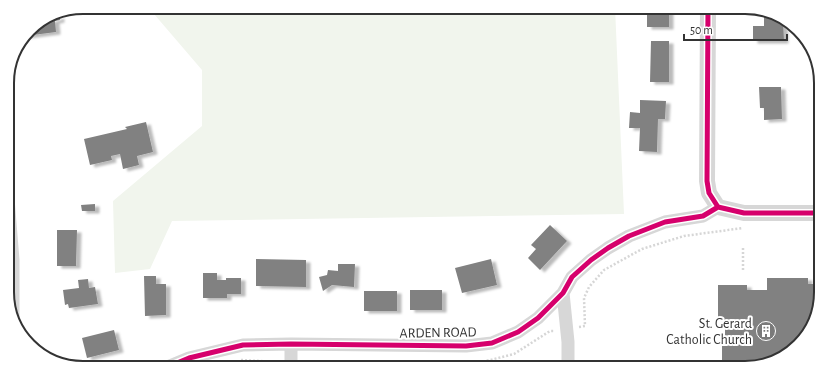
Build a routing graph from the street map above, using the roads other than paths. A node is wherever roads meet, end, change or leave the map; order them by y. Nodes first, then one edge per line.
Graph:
1 (708, 14) edge
2 (718, 207) junction
3 (814, 213) edge
4 (563, 293) junction
5 (291, 344) junction
6 (182, 361) edge
7 (291, 361) edge
8 (568, 361) edge

1 - 2 street
2 - 3 street
2 - 4 street, ARDEN ROAD
4 - 5 street, ARDEN ROAD
4 - 8 street
5 - 6 street, ARDEN ROAD
5 - 7 street

